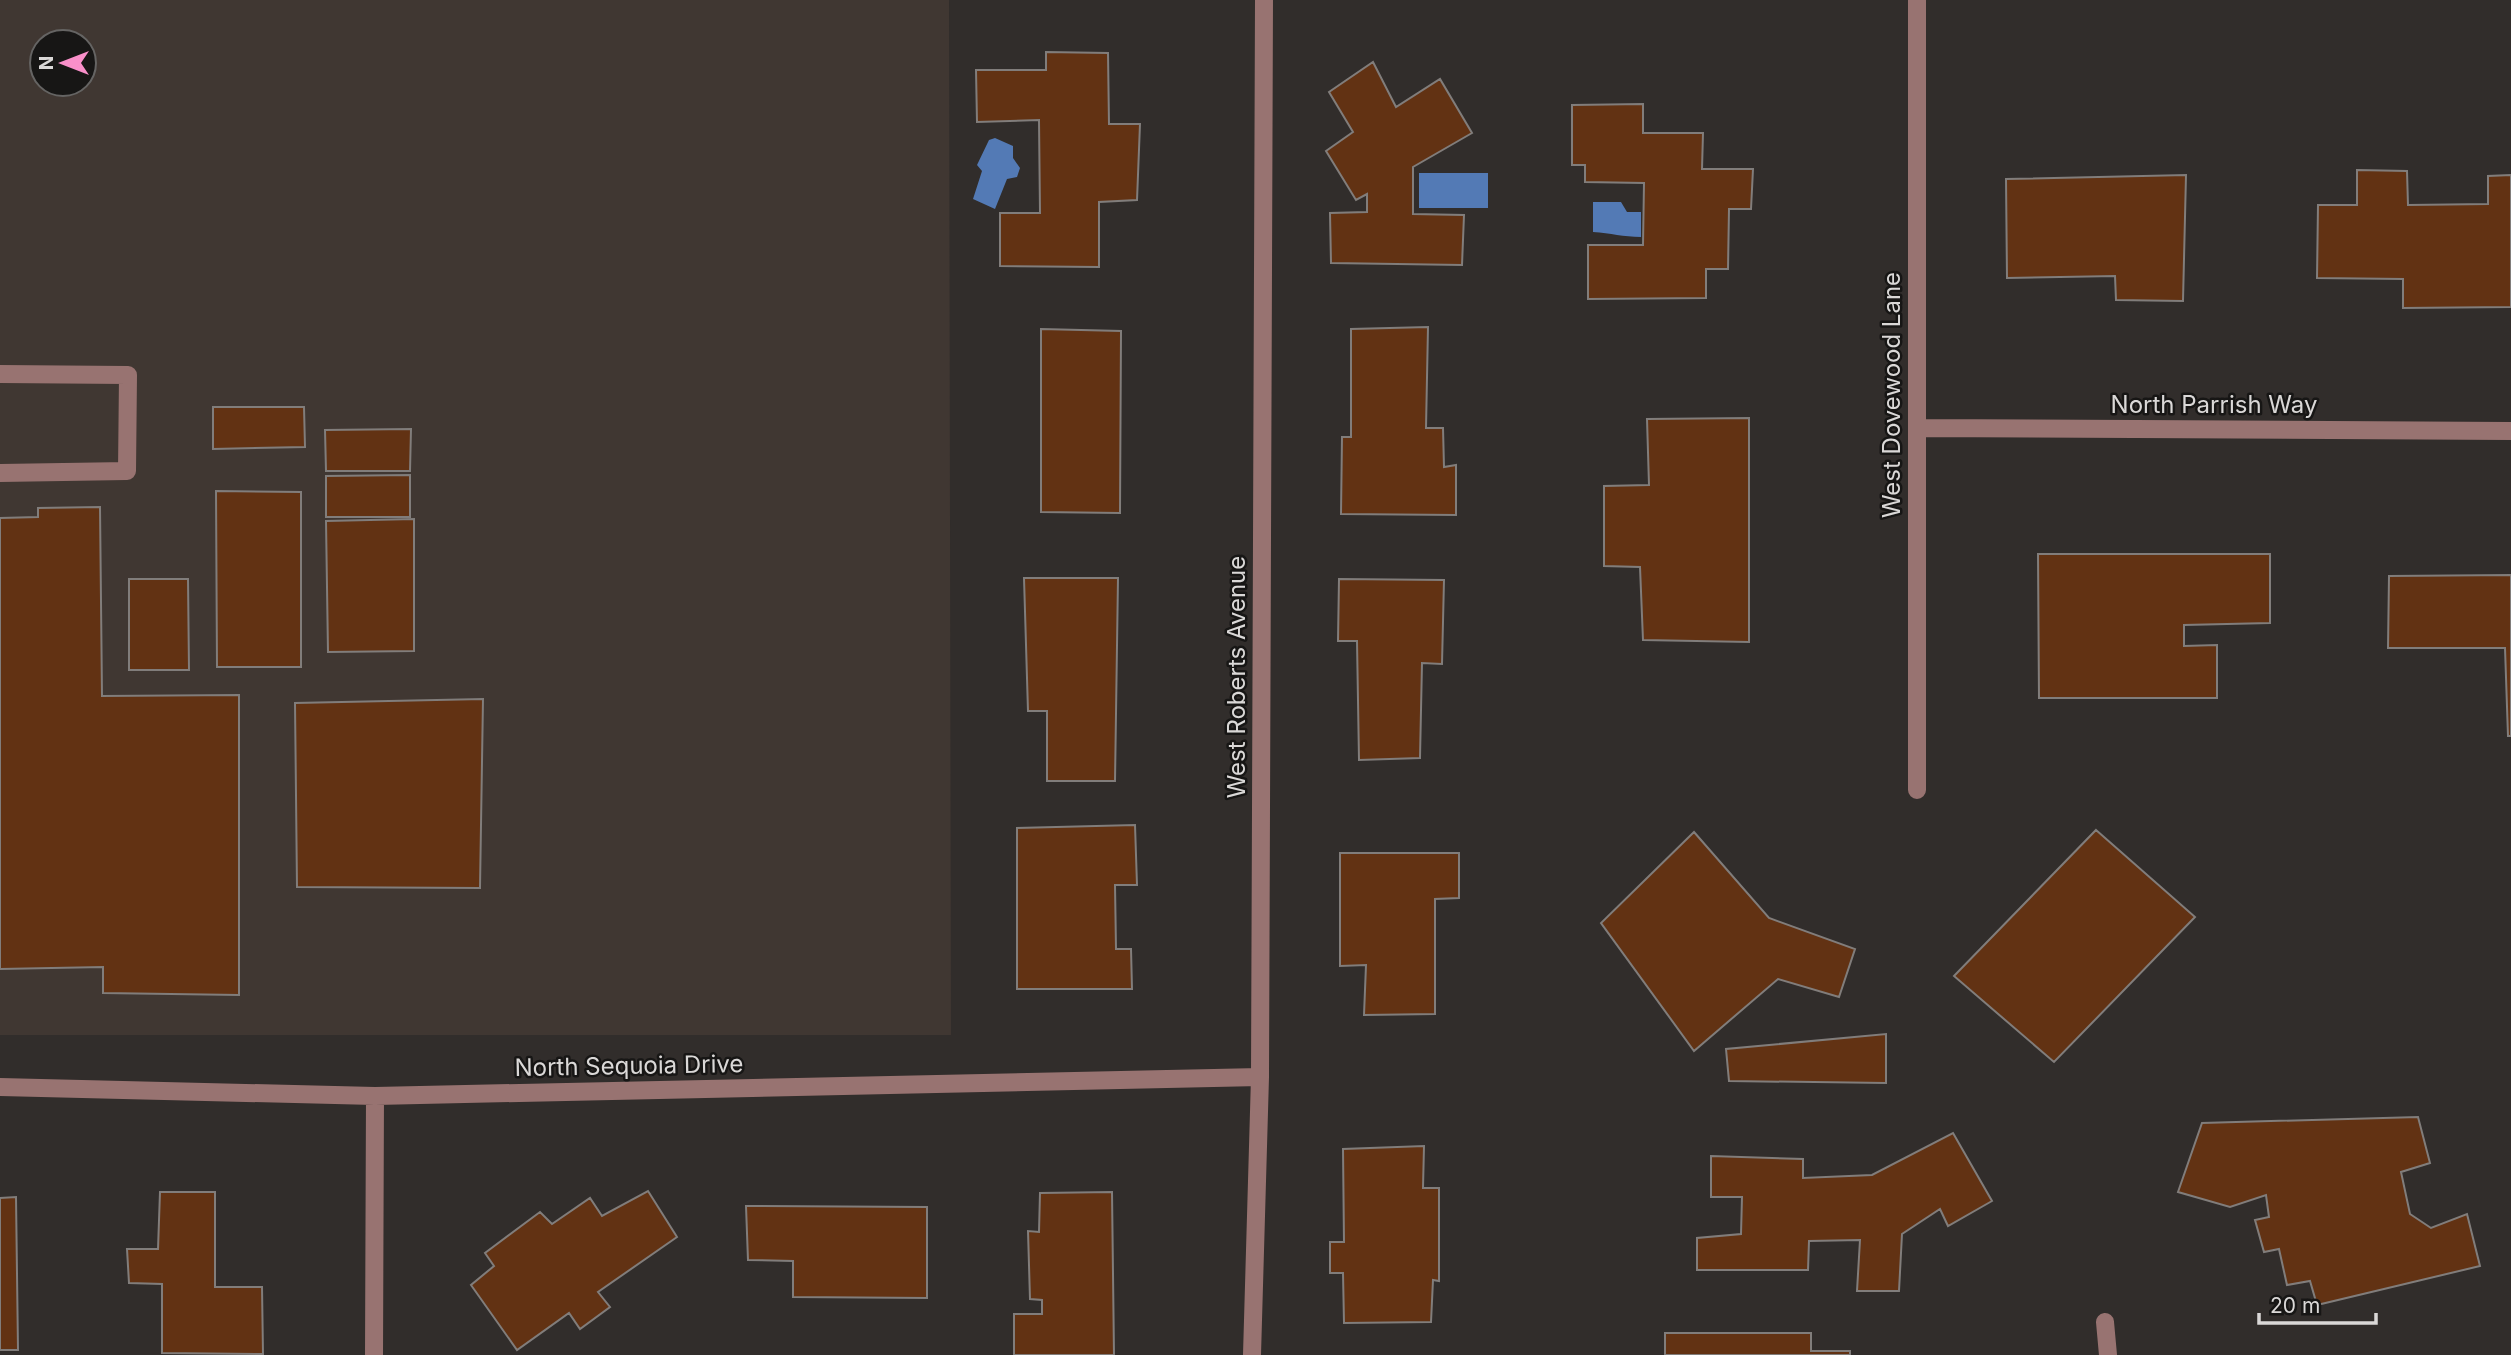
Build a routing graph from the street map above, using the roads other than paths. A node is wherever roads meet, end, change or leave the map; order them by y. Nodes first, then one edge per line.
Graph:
1 (1264, 0) edge
2 (1917, 0) edge
3 (0, 374) edge
4 (1917, 428) junction
5 (2511, 431) edge
6 (0, 474) edge
7 (1917, 790) dead end
8 (1259, 1077) junction
9 (0, 1087) edge
10 (375, 1096) junction
11 (2105, 1322) dead end
12 (374, 1355) edge
13 (1252, 1355) edge
14 (2108, 1355) edge

1 - 8 street, West Roberts Avenue
2 - 4 street, West Dovewood Lane
3 - 6 street
4 - 5 street, North Parrish Way
4 - 7 street, West Dovewood Lane
8 - 10 street, North Sequoia Drive
8 - 13 street, West Roberts Avenue
9 - 10 street, North Sequoia Drive
10 - 12 street
11 - 14 street

